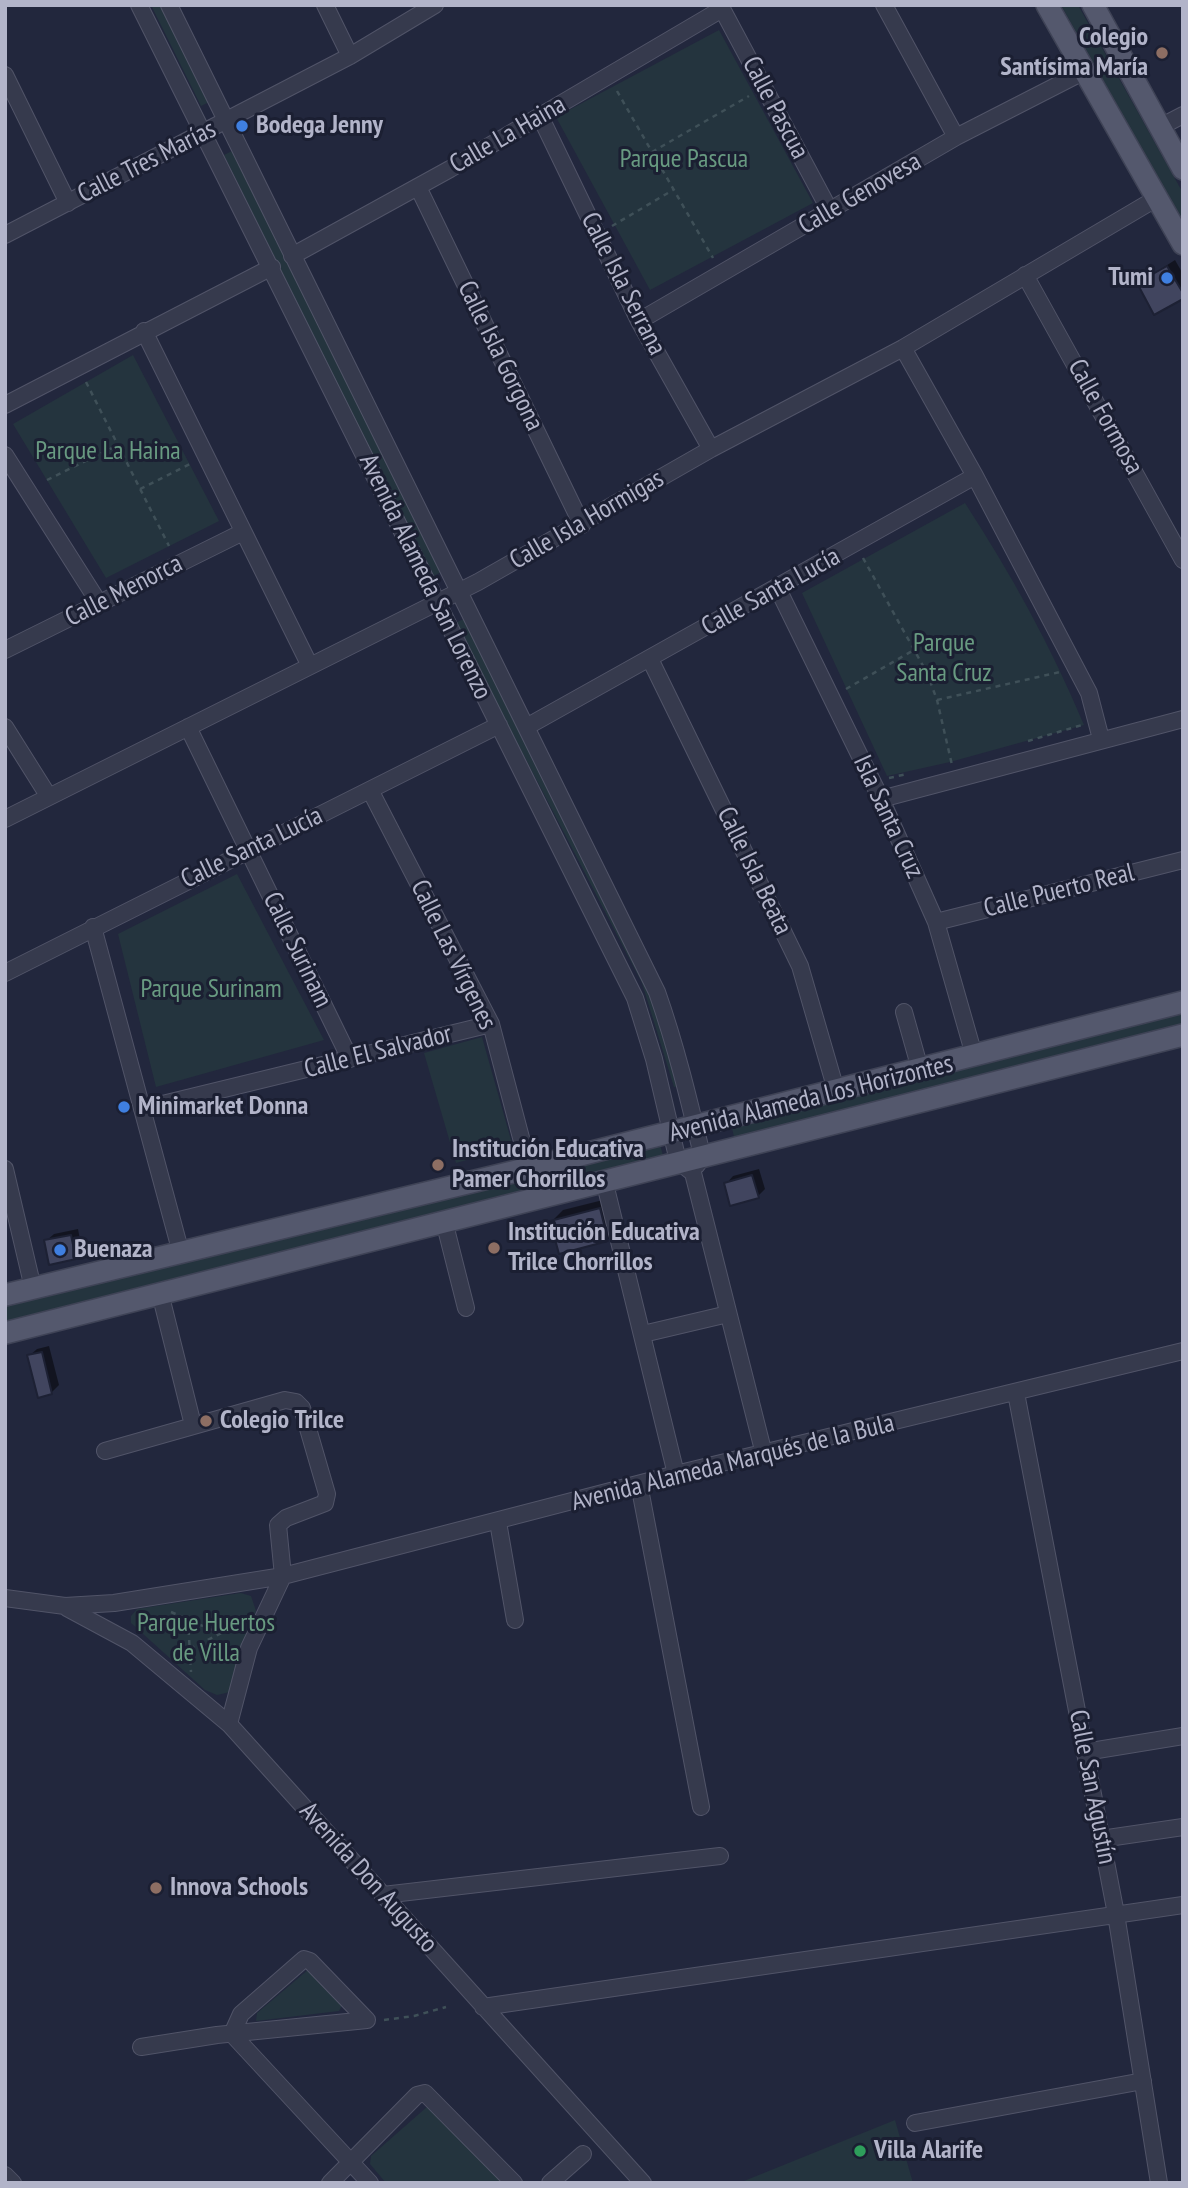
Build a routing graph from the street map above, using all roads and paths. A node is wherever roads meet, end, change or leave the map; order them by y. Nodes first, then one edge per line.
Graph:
1 (139, 5) edge
2 (169, 5) edge
3 (324, 5) edge
4 (435, 5) edge
5 (884, 5) edge
6 (1047, 5) edge
7 (1094, 5) edge
8 (721, 7) edge
9 (351, 57) junction
10 (1083, 72) junction
11 (5, 75) edge
12 (608, 76) junction
13 (764, 88) junction
14 (1183, 115) edge
15 (540, 117) junction
16 (227, 121) junction
17 (1160, 127) junction
18 (205, 133) junction
19 (956, 137) junction
20 (652, 152) junction
21 (1183, 169) edge
22 (418, 187) junction
23 (674, 190) junction
24 (1157, 198) junction
25 (68, 203) junction
26 (830, 211) junction
27 (5, 235) edge
28 (597, 235) junction
29 (1183, 244) edge
30 (292, 256) junction
31 (272, 267) junction
32 (723, 272) junction
33 (1025, 275) junction
34 (639, 321) junction
35 (144, 331) junction
36 (902, 348) junction
37 (86, 382) dead end
38 (5, 405) edge
39 (118, 445) junction
40 (711, 449) junction
41 (5, 455) edge
42 (190, 464) dead end
43 (975, 477) junction
44 (47, 480) dead end
45 (140, 489) junction
46 (582, 524) junction
47 (243, 532) junction
48 (169, 546) dead end
49 (853, 546) junction
50 (1183, 560) edge
51 (778, 589) junction
52 (458, 592) junction
53 (100, 603) junction
54 (438, 603) junction
55 (5, 650) edge
56 (915, 650) junction
57 (650, 659) junction
58 (310, 666) junction
59 (1063, 671) dead end
60 (831, 695) junction
61 (937, 700) junction
62 (1183, 719) edge
63 (499, 725) junction
64 (528, 726) junction
65 (5, 727) edge
66 (188, 727) junction
67 (1101, 739) junction
68 (956, 779) junction
69 (370, 790) junction
70 (48, 797) junction
71 (881, 799) junction
72 (5, 819) edge
73 (248, 850) junction
74 (1183, 860) edge
75 (936, 922) junction
76 (93, 927) junction
77 (5, 973) edge
78 (1183, 1002) edge
79 (904, 1012) dead end
80 (491, 1024) junction
81 (1183, 1035) edge
82 (974, 1055) junction
83 (350, 1059) junction
84 (920, 1069) junction
85 (836, 1090) junction
86 (142, 1109) junction
87 (695, 1126) junction
88 (671, 1132) junction
89 (691, 1163) junction
90 (529, 1168) junction
91 (5, 1169) edge
92 (604, 1180) junction
93 (444, 1221) junction
94 (181, 1253) junction
95 (33, 1288) junction
96 (160, 1293) junction
97 (5, 1295) edge
98 (466, 1308) dead end
99 (728, 1314) junction
100 (5, 1333) edge
101 (643, 1334) junction
102 (1183, 1350) edge
103 (1016, 1393) junction
104 (193, 1424) junction
105 (104, 1451) dead end
106 (764, 1454) junction
107 (676, 1474) junction
108 (639, 1484) junction
109 (498, 1522) junction
110 (283, 1576) junction
111 (5, 1598) edge
112 (65, 1606) junction
113 (178, 1607) dead end
114 (188, 1620) junction
115 (515, 1620) dead end
116 (259, 1625) junction
117 (220, 1634) junction
118 (190, 1649) junction
119 (182, 1665) dead end
120 (191, 1673) junction
121 (198, 1678) dead end
122 (229, 1724) junction
123 (1183, 1736) edge
124 (1085, 1752) junction
125 (701, 1807) dead end
126 (1183, 1827) edge
127 (1101, 1839) junction
128 (720, 1856) dead end
129 (383, 1895) junction
130 (1183, 1905) edge
131 (1116, 1914) junction
132 (446, 2007) dead end
133 (483, 2007) junction
134 (367, 2020) junction
135 (232, 2034) junction
136 (141, 2047) dead end
137 (1143, 2081) junction
138 (915, 2123) dead end
139 (583, 2154) dead end
140 (351, 2163) junction
141 (5, 2175) edge
142 (13, 2183) edge
143 (330, 2183) edge
144 (370, 2183) edge
145 (514, 2183) edge
146 (550, 2183) edge
147 (643, 2183) edge
148 (1159, 2183) edge

1 - 18 street, Avenida Alameda San Lorenzo
2 - 16 street, Avenida Alameda San Lorenzo
3 - 9 street
4 - 9 street, Calle Tres Marías
5 - 19 street
6 - 10 main road
7 - 17 main road
8 - 12 street, Calle La Haina
8 - 13 street, Calle Pascua
9 - 16 street, Calle Tres Marías
10 - 19 street, Calle Genovesa
10 - 24 main road
11 - 25 street
12 - 15 street, Calle La Haina
12 - 20 path
13 - 20 path
13 - 26 street, Calle Pascua
14 - 17 street
15 - 22 street, Calle La Haina
15 - 28 street, Calle Isla Serrana
16 - 18 street, Calle Tres Marías
16 - 30 street, Avenida Alameda San Lorenzo
17 - 21 main road
18 - 25 street, Calle Tres Marías
18 - 31 street, Avenida Alameda San Lorenzo
19 - 26 street, Calle Genovesa
20 - 23 path
22 - 30 street, Calle La Haina
22 - 46 street, Calle Isla Gorgona
23 - 28 path
23 - 32 path
24 - 29 main road
24 - 33 street, Calle Isla Hormigas
25 - 27 street, Calle Tres Marías
26 - 32 street, Calle Genovesa
28 - 34 street, Calle Isla Serrana
30 - 52 street, Avenida Alameda San Lorenzo
31 - 35 street
31 - 54 street, Avenida Alameda San Lorenzo
32 - 34 street, Calle Genovesa
33 - 36 street, Calle Isla Hormigas
33 - 50 street, Calle Formosa
34 - 40 street, Calle Isla Serrana
35 - 38 street
35 - 47 street
36 - 40 street, Calle Isla Hormigas
36 - 43 street
37 - 39 path
39 - 44 path
39 - 45 path
40 - 46 street, Calle Isla Hormigas
41 - 53 street
42 - 45 path
43 - 49 street, Calle Santa Lucía
43 - 67 street
45 - 48 path
46 - 52 street, Calle Isla Hormigas
47 - 53 street, Calle Menorca
47 - 58 street
49 - 51 street, Calle Santa Lucía
49 - 56 path
51 - 57 street, Calle Santa Lucía
51 - 60 street, Isla Santa Cruz
52 - 54 street, Calle Isla Hormigas
52 - 64 street, Avenida Alameda San Lorenzo
53 - 55 street, Calle Menorca
54 - 58 street, Calle Isla Hormigas
54 - 63 street, Avenida Alameda San Lorenzo
56 - 60 path
56 - 61 path
57 - 64 street, Calle Santa Lucía
57 - 85 street, Calle Isla Beata
58 - 66 street, Calle Isla Hormigas
59 - 61 path
60 - 71 street, Isla Santa Cruz
61 - 68 path
62 - 67 street
63 - 69 street, Calle Santa Lucía
63 - 88 street, Avenida Alameda San Lorenzo
64 - 87 street, Avenida Alameda San Lorenzo
65 - 70 street
66 - 70 street, Calle Isla Hormigas
66 - 73 street, Calle Surinam
67 - 68 street
68 - 71 street
69 - 73 street, Calle Santa Lucía
69 - 80 street, Calle Las Vírgenes
70 - 72 street, Calle Isla Hormigas
71 - 75 street, Isla Santa Cruz
73 - 76 street, Calle Santa Lucía
73 - 83 street, Calle Surinam
74 - 75 street, Calle Puerto Real
75 - 82 street, Isla Santa Cruz
76 - 77 street, Calle Santa Lucía
76 - 86 street
78 - 82 main road, Avenida Alameda Los Horizontes
79 - 84 street
80 - 83 street, Calle El Salvador
80 - 90 street, Calle Las Vírgenes
81 - 89 main road, Avenida Alameda Los Horizontes
82 - 84 main road, Avenida Alameda Los Horizontes
83 - 86 street, Calle El Salvador
84 - 85 main road, Avenida Alameda Los Horizontes
85 - 87 main road, Avenida Alameda Los Horizontes
86 - 94 street
87 - 88 main road, Avenida Alameda Los Horizontes
87 - 89 street, Avenida Alameda San Lorenzo
88 - 89 street, Avenida Alameda San Lorenzo
88 - 90 main road, Avenida Alameda Los Horizontes
89 - 92 main road, Avenida Alameda Los Horizontes
89 - 99 street
90 - 94 main road, Avenida Alameda Los Horizontes
91 - 95 street
92 - 93 main road, Avenida Alameda Los Horizontes
92 - 101 street
93 - 96 main road, Avenida Alameda Los Horizontes
93 - 98 street
94 - 95 main road, Avenida Alameda Los Horizontes
95 - 97 main road, Avenida Alameda Los Horizontes
96 - 100 main road, Avenida Alameda Los Horizontes
96 - 104 street
99 - 101 street
99 - 106 street
101 - 107 street
102 - 103 street, Avenida Alameda Marqués de la Bula
103 - 106 street, Avenida Alameda Marqués de la Bula
103 - 124 street, Calle San Agustín
104 - 105 street
104 - 110 street
106 - 107 street, Avenida Alameda Marqués de la Bula
107 - 108 street, Avenida Alameda Marqués de la Bula
108 - 109 street, Avenida Alameda Marqués de la Bula
108 - 125 street
109 - 110 street, Avenida Alameda Marqués de la Bula
109 - 115 street
110 - 112 street, Avenida Alameda Marqués de la Bula
110 - 116 street
111 - 112 street, Avenida Alameda Marqués de la Bula
112 - 122 street, Avenida Don Augusto
113 - 114 path
114 - 117 path
114 - 118 path
116 - 117 path
116 - 122 street
117 - 118 path
118 - 120 path
119 - 120 path
120 - 121 path
122 - 129 street, Avenida Don Augusto
123 - 124 street
124 - 127 street, Calle San Agustín
126 - 127 street
127 - 131 street, Calle San Agustín
128 - 129 street
129 - 133 street, Avenida Don Augusto
130 - 131 street
131 - 133 street
131 - 137 street, Calle San Agustín
132 - 134 path
133 - 147 street, Avenida Don Augusto
134 - 135 street
134 - 135 street
135 - 136 street
135 - 140 street
137 - 138 street
137 - 148 street, Calle San Agustín
139 - 146 street
140 - 143 street
140 - 144 street
140 - 145 street
141 - 142 street

